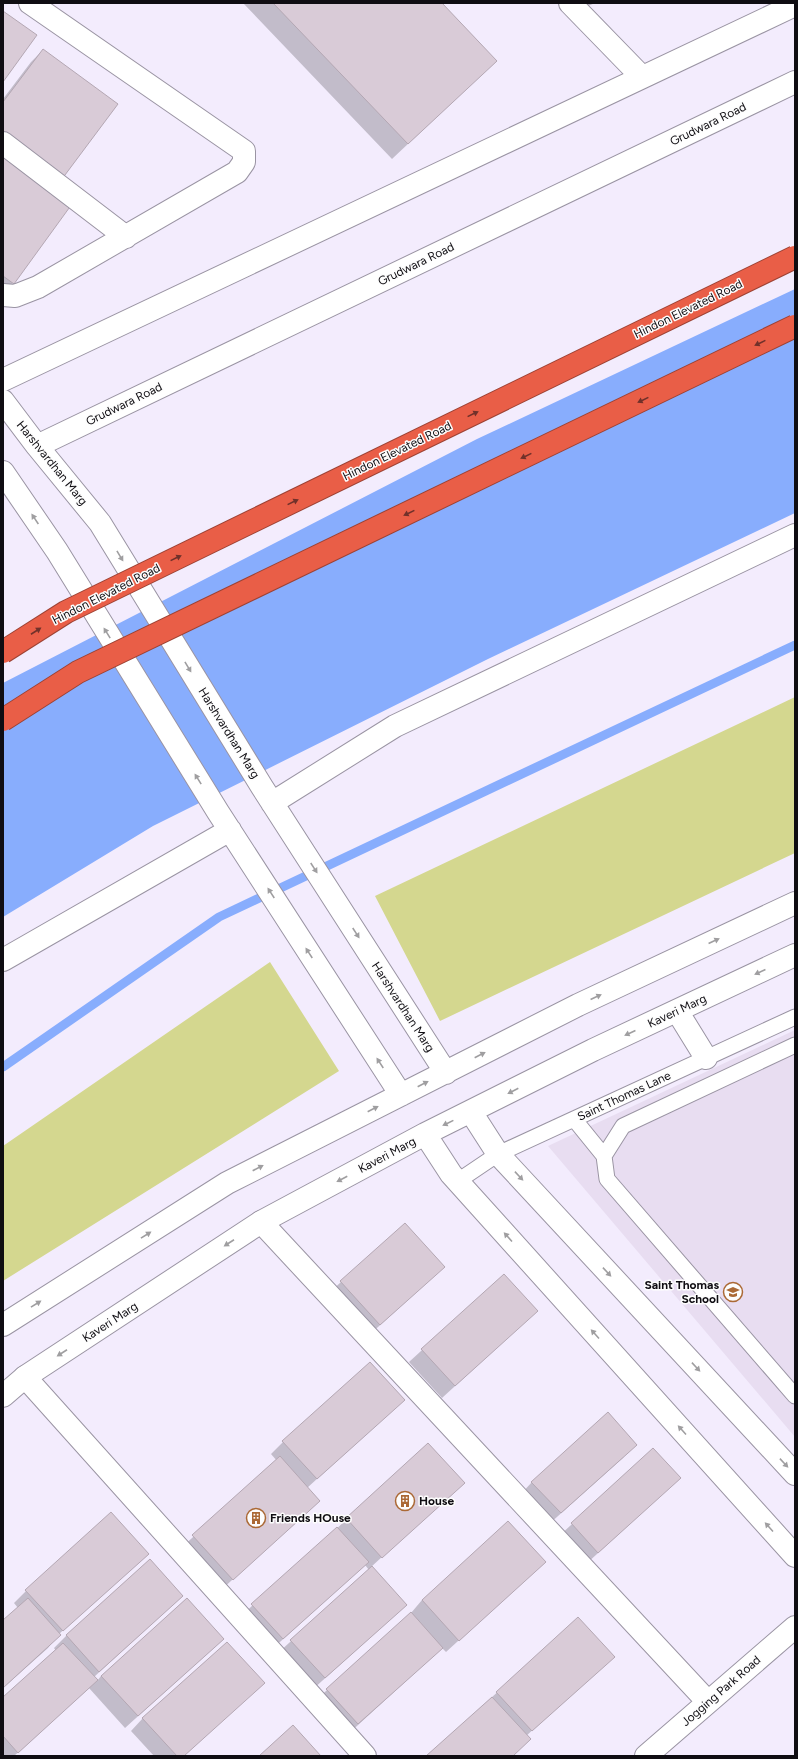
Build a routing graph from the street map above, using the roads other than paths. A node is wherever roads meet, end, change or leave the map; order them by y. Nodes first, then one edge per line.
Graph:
1 (570, 3) edge
2 (32, 4) edge
3 (795, 5) edge
4 (642, 77) junction
5 (795, 82) edge
6 (3, 143) edge
7 (126, 237) junction
8 (795, 257) edge
9 (3, 295) edge
10 (795, 326) edge
11 (3, 380) edge
12 (3, 401) edge
13 (37, 446) junction
14 (3, 472) edge
15 (795, 535) edge
16 (3, 652) edge
17 (3, 720) edge
18 (267, 795) junction
19 (224, 821) junction
20 (795, 903) edge
21 (795, 955) edge
22 (3, 960) edge
23 (677, 1011) junction
24 (795, 1016) edge
25 (795, 1045) edge
26 (712, 1055) junction
27 (446, 1073) junction
28 (730, 1076) junction
29 (401, 1095) junction
30 (471, 1112) junction
31 (574, 1119) junction
32 (426, 1134) junction
33 (498, 1154) junction
34 (604, 1156) junction
35 (458, 1181) junction
36 (261, 1222) junction
37 (3, 1325) edge
38 (26, 1378) junction
39 (3, 1396) edge
40 (795, 1396) edge
41 (795, 1474) edge
42 (795, 1556) edge
43 (795, 1627) edge
44 (708, 1702) junction
45 (365, 1756) edge
46 (646, 1756) edge

1 - 4 street
2 - 7 street
3 - 4 street
4 - 11 street
5 - 13 street, Grudwara Road
6 - 7 street
7 - 9 street
16 -> 8 highway, Hindon Elevated Road, bridge
10 -> 17 highway, bridge
12 - 13 street, Harshvardhan Marg
13 -> 18 street, Harshvardhan Marg, bridge
19 -> 14 street, bridge
15 - 18 street
18 -> 27 street, Harshvardhan Marg
19 - 22 street
29 -> 19 street
27 -> 20 street
21 -> 23 street, Kaveri Marg
23 - 26 street
23 -> 30 street, Kaveri Marg
24 - 26 lane, Saint Thomas Lane
25 - 28 lane
26 - 28 lane
26 - 31 lane, Saint Thomas Lane
29 -> 27 street
28 - 34 lane
37 -> 29 street
30 -> 32 street, Kaveri Marg
30 - 33 street
31 - 33 lane, Saint Thomas Lane
31 - 34 lane
32 - 35 street
32 -> 36 street, Kaveri Marg
33 - 35 lane, Saint Thomas Lane
33 -> 41 street
34 - 40 lane
42 -> 35 street
36 -> 38 street, Kaveri Marg
36 - 44 street
38 - 39 street, Kaveri Marg
38 - 45 street
43 - 44 street, Jogging Park Road
44 - 46 street, Jogging Park Road

